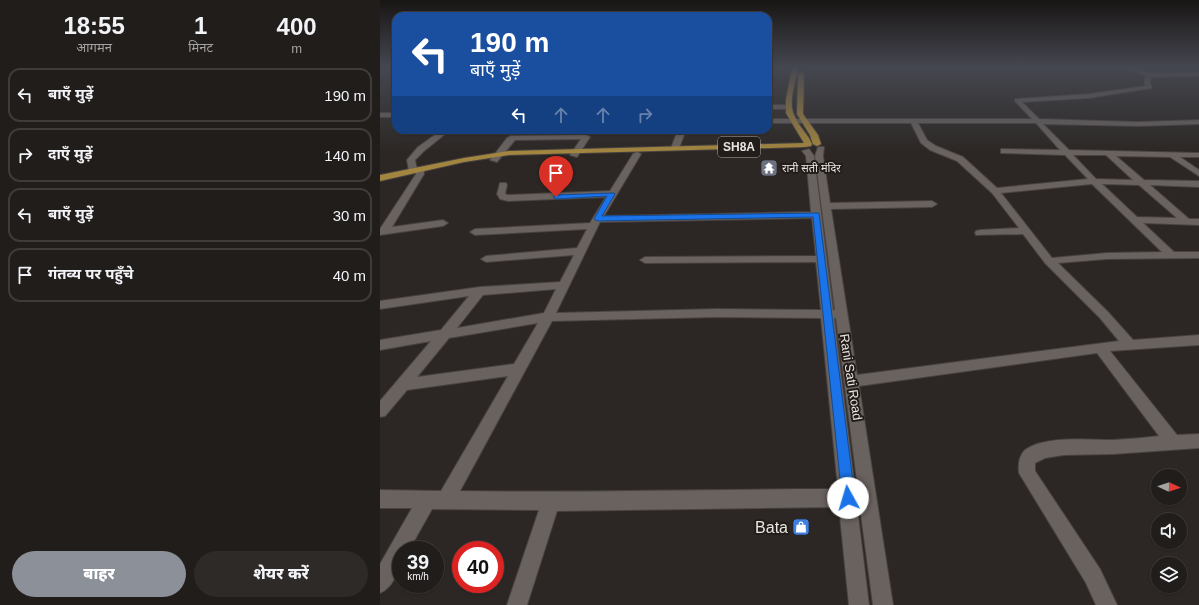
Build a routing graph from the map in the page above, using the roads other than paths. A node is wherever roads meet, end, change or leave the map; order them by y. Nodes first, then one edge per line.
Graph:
1 (791, 95) edge
2 (799, 95) edge
3 (1094, 95) edge
4 (772, 107) edge
5 (789, 107) junction
6 (380, 115) edge
7 (392, 115) edge
8 (772, 121) edge
9 (804, 121) junction
10 (913, 121) junction
11 (794, 122) junction
12 (1036, 122) junction
13 (1197, 123) edge
14 (441, 134) edge
15 (680, 134) edge
16 (810, 147) junction
17 (674, 148) junction
18 (1004, 151) dead end
19 (1065, 151) junction
20 (1199, 152) edge
21 (576, 153) junction
22 (1108, 153) junction
23 (1170, 153) junction
24 (636, 154) junction
25 (496, 157) junction
26 (418, 171) junction
27 (1199, 174) edge
28 (380, 178) edge
29 (1094, 181) junction
30 (1144, 183) junction
31 (380, 184) edge
32 (503, 184) dead end
33 (1199, 184) edge
34 (994, 191) junction
35 (612, 194) junction
36 (932, 204) dead end
37 (821, 210) junction
38 (1136, 220) junction
39 (1186, 221) junction
40 (1199, 222) edge
41 (443, 223) dead end
42 (596, 223) junction
43 (383, 231) edge
44 (1025, 231) junction
45 (475, 232) dead end
46 (980, 233) dead end
47 (581, 251) junction
48 (1171, 255) junction
49 (1199, 255) edge
50 (486, 259) dead end
51 (821, 259) junction
52 (645, 260) dead end
53 (1048, 261) junction
54 (564, 286) junction
55 (480, 291) junction
56 (380, 305) edge
57 (833, 314) junction
58 (548, 317) junction
59 (444, 333) junction
60 (1199, 340) edge
61 (380, 345) edge
62 (1130, 345) junction
63 (1100, 348) junction
64 (519, 369) junction
65 (852, 381) junction
66 (403, 385) junction
67 (380, 411) edge
68 (1172, 441) junction
69 (1199, 441) edge
70 (848, 498) junction
71 (868, 498) junction
72 (380, 499) edge
73 (446, 499) junction
74 (426, 500) junction
75 (551, 502) junction
76 (380, 583) edge
77 (517, 605) edge
78 (860, 605) edge
79 (883, 605) edge
80 (1107, 605) edge

1 - 5 main road
2 - 9 main road
3 - 12 street
4 - 5 street
5 - 11 main road
6 - 7 street
8 - 11 street
9 - 10 street
9 - 11 street
9 - 16 main road
10 - 12 street
10 - 34 street
11 - 16 main road
12 - 13 street
12 - 19 street
14 - 26 street
15 - 17 street
16 - 17 main road, SH8A
16 - 24 main road, SH8A
16 - 37 street
17 - 21 main road, SH8A
18 - 19 street
19 - 22 street
19 - 29 street
20 - 23 street
21 - 24 main road, SH8A
21 - 25 main road, SH8A
21 - 25 street
22 - 23 street
22 - 30 street
23 - 27 street
24 - 35 street
25 - 26 main road, SH8A
26 - 28 main road, SH8A
26 - 31 main road, SH8A
26 - 43 street
29 - 30 street
29 - 34 street
29 - 38 street
30 - 33 street
30 - 39 street
32 - 35 street
34 - 44 street
35 - 42 street
36 - 37 street
37 - 42 street
37 - 51 street
37 - 57 street, Rani Sati Road
38 - 39 street
38 - 48 street
39 - 40 street
41 - 43 street
42 - 45 street
42 - 47 street
44 - 46 street
44 - 53 street
47 - 50 street
47 - 54 street
48 - 49 street
48 - 53 street
51 - 52 street
51 - 57 street
53 - 62 street
54 - 55 street
54 - 58 street
55 - 56 street
55 - 59 street
57 - 58 street
57 - 65 street, Rani Sati Road
57 - 70 street
58 - 59 street
58 - 64 street
59 - 61 street
59 - 66 street
60 - 62 street
62 - 63 street
63 - 65 street
63 - 68 street
64 - 66 street
64 - 73 street
65 - 71 street, Rani Sati Road
66 - 67 street
68 - 69 street
68 - 80 street
70 - 71 street
70 - 75 street
70 - 78 street
71 - 79 street, Rani Sati Road
72 - 74 street
73 - 74 street
73 - 75 street
74 - 76 street
75 - 77 street

